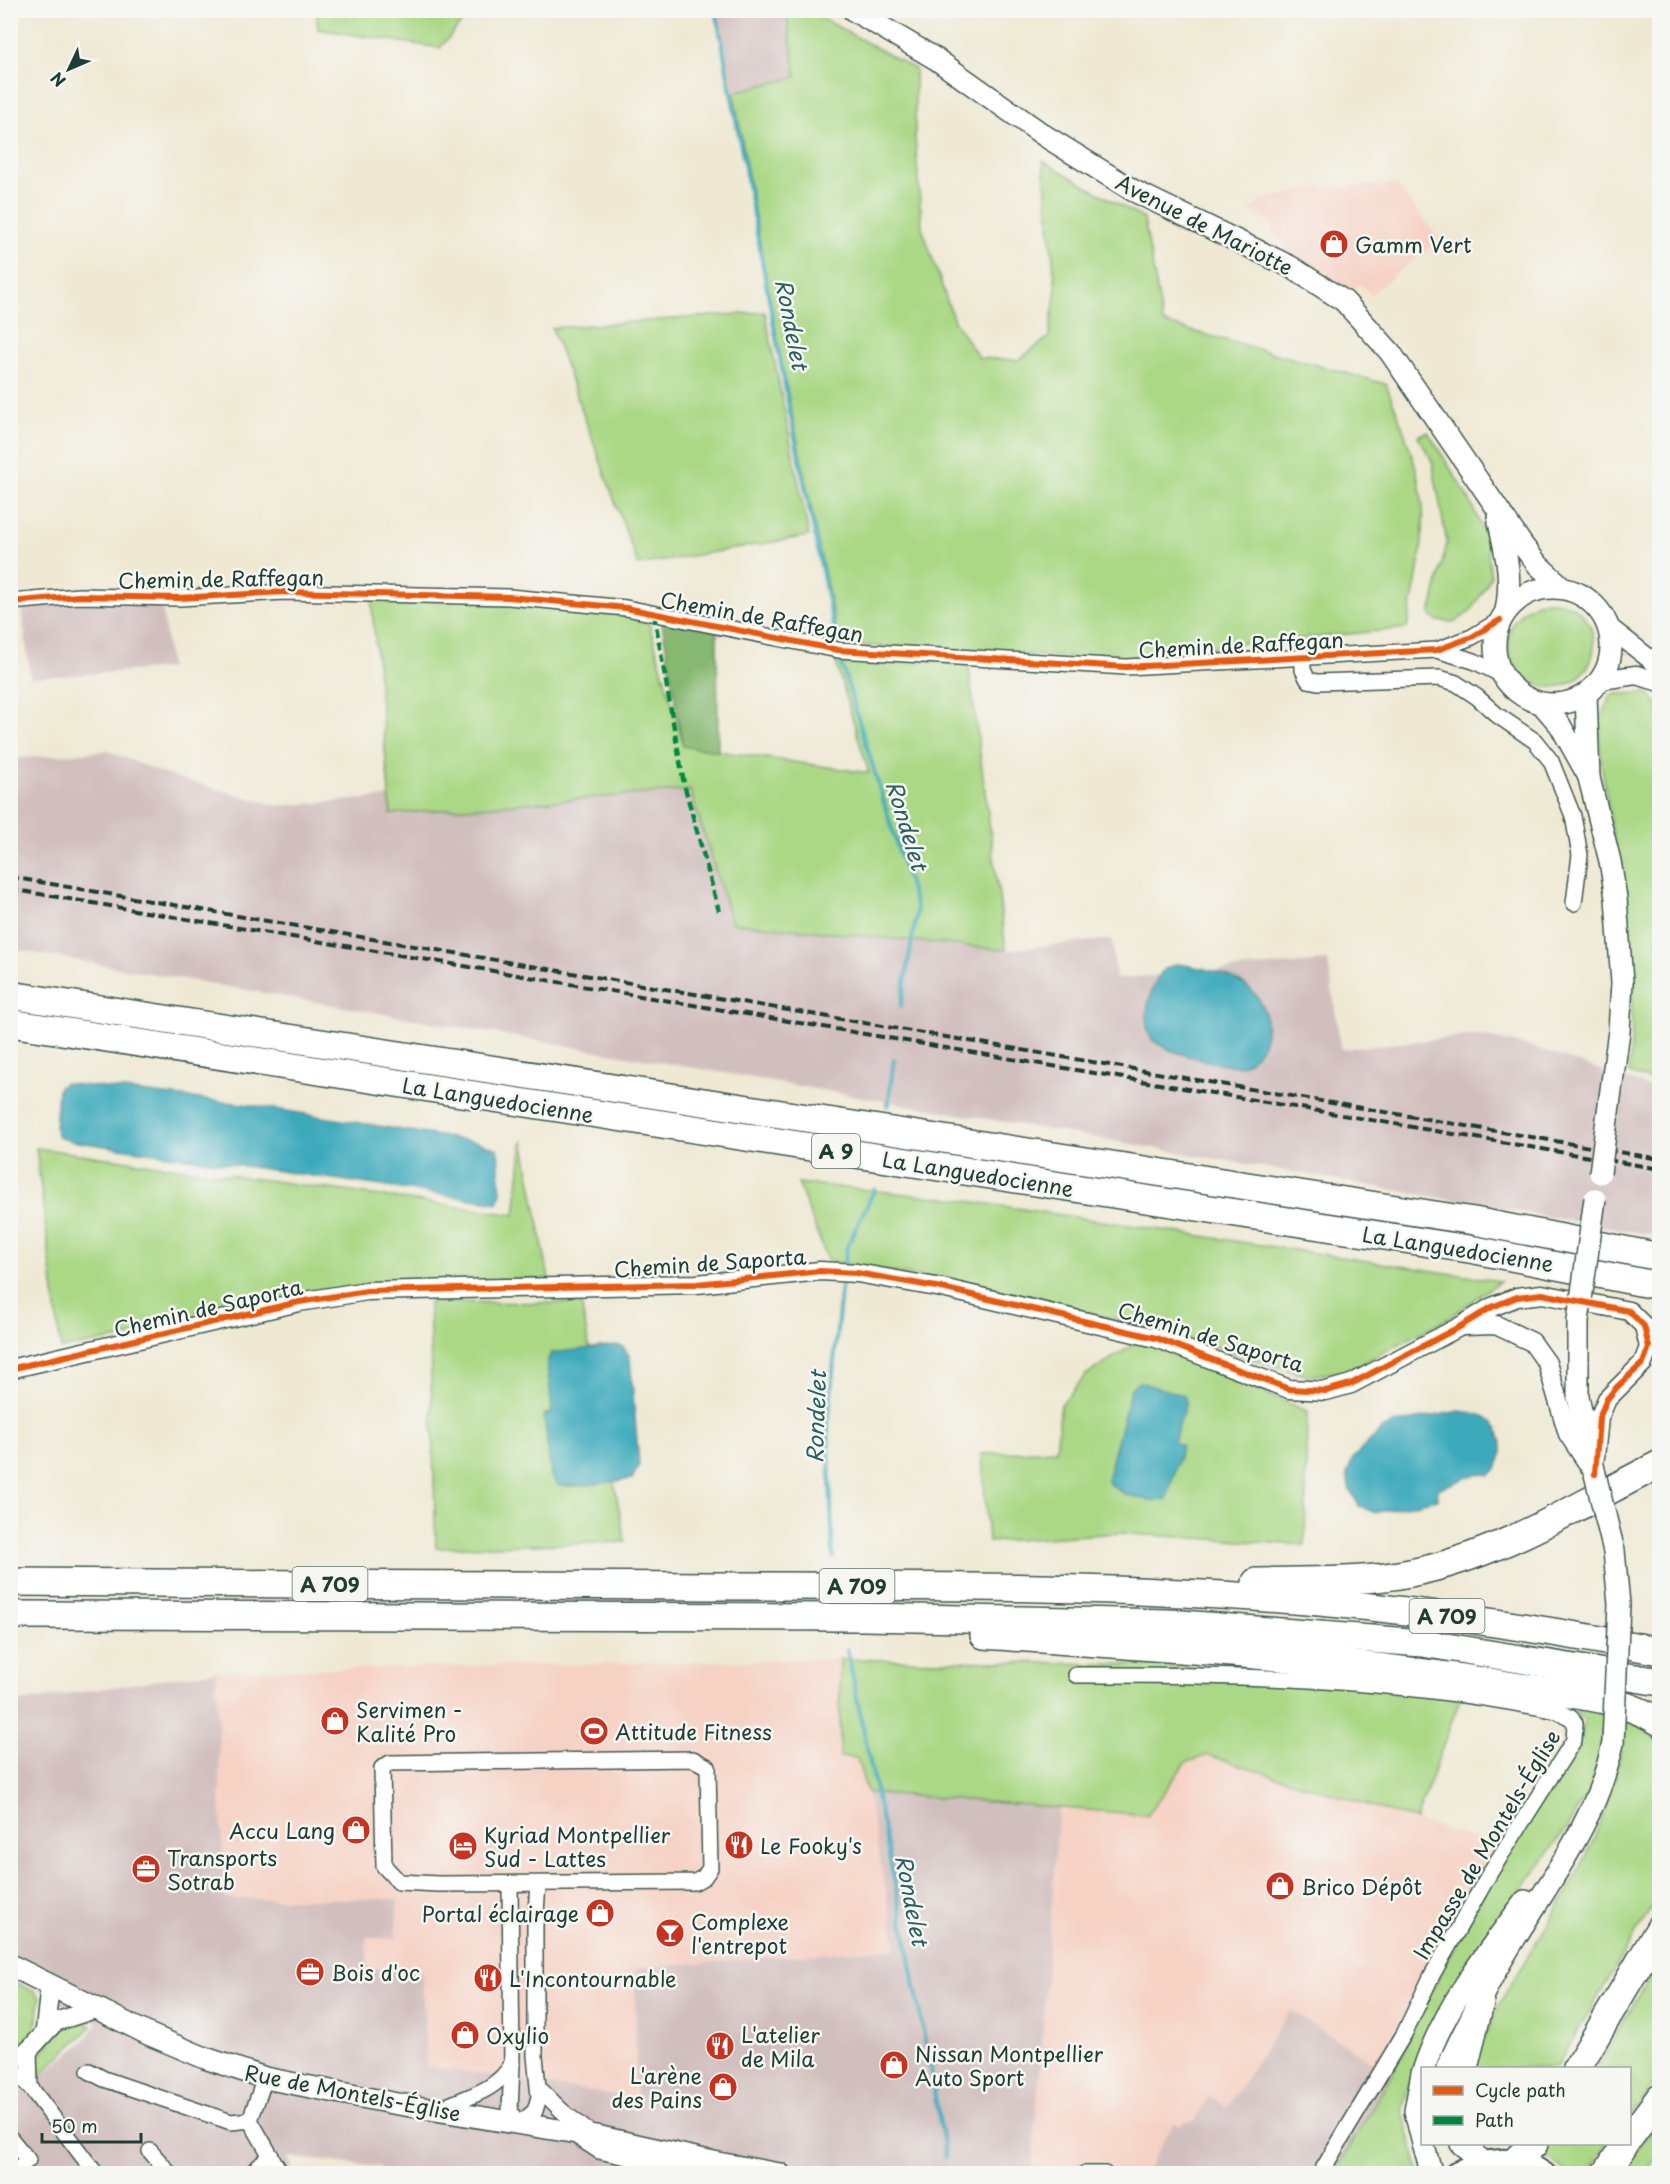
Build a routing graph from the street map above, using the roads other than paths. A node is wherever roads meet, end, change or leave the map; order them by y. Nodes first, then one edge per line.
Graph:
1 (853, 10) edge
2 (1496, 504) junction
3 (1562, 587) junction
4 (10, 602) edge
5 (1503, 615) junction
6 (1608, 627) junction
7 (1437, 650) junction
8 (1303, 658) junction
9 (1659, 666) edge
10 (1502, 675) junction
11 (1659, 682) edge
12 (1593, 687) junction
13 (1541, 703) junction
14 (1589, 778) junction
15 (1574, 903) dead end
16 (10, 995) edge
17 (10, 1023) edge
18 (1659, 1257) edge
19 (1659, 1286) edge
20 (1461, 1326) junction
21 (1654, 1348) edge
22 (10, 1369) edge
23 (1659, 1464) edge
24 (1595, 1474) junction
25 (10, 1582) edge
26 (1063, 1588) junction
27 (10, 1615) edge
28 (864, 1617) junction
29 (1659, 1650) edge
30 (1076, 1675) dead end
31 (1659, 1682) edge
32 (1659, 1722) edge
33 (1588, 1816) junction
34 (538, 1884) junction
35 (510, 1885) junction
36 (1659, 1928) edge
37 (1652, 1945) edge
38 (10, 1965) edge
39 (50, 1985) junction
40 (1480, 2003) junction
41 (95, 2009) junction
42 (45, 2030) junction
43 (29, 2050) junction
44 (10, 2060) edge
45 (512, 2064) junction
46 (1425, 2067) edge
47 (1448, 2067) edge
48 (1464, 2067) edge
49 (1578, 2067) edge
50 (10, 2068) edge
51 (89, 2071) dead end
52 (265, 2078) junction
53 (1421, 2081) edge
54 (30, 2087) junction
55 (539, 2088) junction
56 (1659, 2097) edge
57 (440, 2109) junction
58 (250, 2120) junction
59 (518, 2125) junction
60 (573, 2134) junction
61 (1421, 2134) edge
62 (1631, 2134) edge
63 (596, 2136) junction
64 (10, 2138) edge
65 (1424, 2145) edge
66 (1462, 2145) edge
67 (1533, 2145) edge
68 (1624, 2145) edge
69 (150, 2151) dead end
70 (271, 2156) junction
71 (1484, 2162) junction
72 (1515, 2162) junction
73 (684, 2164) edge
74 (743, 2170) edge
75 (11, 2174) edge
76 (96, 2174) edge
77 (170, 2174) edge
78 (250, 2174) edge
79 (281, 2174) edge
80 (698, 2174) edge
81 (780, 2174) edge
82 (1084, 2174) edge
83 (1105, 2174) edge
84 (1320, 2174) edge
85 (1432, 2174) edge
86 (1456, 2174) edge
87 (1544, 2174) edge
88 (1606, 2174) edge

1 - 2 main road, Avenue de Mariotte
2 - 3 main road, Avenue de Mariotte
2 - 5 main road, Avenue de Mariotte
3 - 5 main road
3 - 6 main road
4 - 8 street, Chemin de Raffegan
5 - 7 street, Chemin de Raffegan
5 - 10 main road
6 - 9 street
6 - 12 main road
7 - 8 street, Chemin de Raffegan
7 - 10 street, Chemin de Raffegan
8 - 15 street
10 - 13 main road
11 - 12 street
12 - 13 main road
12 - 14 main road
13 - 14 main road
14 - 24 main road, bridge
16 - 18 highway, La Languedocienne / A 9
17 - 19 highway, La Languedocienne / A 9
20 - 21 street, Chemin de Saporta
20 - 22 street, Chemin de Saporta
20 - 24 street
21 - 24 street
23 - 26 highway
24 - 33 main road, bridge
25 - 26 highway, A 709
26 - 29 highway, A 709
27 - 28 highway, A 709
28 - 31 highway, A 709
28 - 32 highway
30 - 84 street, Impasse de Montels-Église
33 - 40 main road
33 - 46 main road
34 - 35 street
34 - 35 street
34 - 55 street
35 - 45 street
36 - 37 highway
37 - 49 highway
38 - 39 main road, Rue de Montels-Église
39 - 41 main road, Rue de Montels-Église
39 - 42 street
40 - 47 main road
40 - 48 highway
41 - 42 street
41 - 52 main road, Rue de Montels-Église
42 - 43 street
43 - 44 street
43 - 54 street
45 - 57 street
45 - 59 street
50 - 54 street
51 - 58 street
52 - 57 main road, Rue de Montels-Église
52 - 58 street
53 - 61 main road
54 - 76 street
55 - 59 street
55 - 63 street
56 - 62 highway
57 - 59 main road, Rue de Montels-Église
58 - 70 street
59 - 60 main road, Rue de Montels-Église
60 - 63 main road, Rue de Montels-Église
60 - 73 street, Rue de Montels-Église
63 - 73 main road, Rue de Montels-Église
64 - 75 street
65 - 85 main road
66 - 71 main road
67 - 72 highway
68 - 88 highway
69 - 77 street
70 - 78 street
70 - 79 street
71 - 72 main road
71 - 86 main road
72 - 87 main road
73 - 74 main road, Rue de Montels-Église
73 - 80 street
74 - 81 main road, Rue de Montels-Église
82 - 83 street

